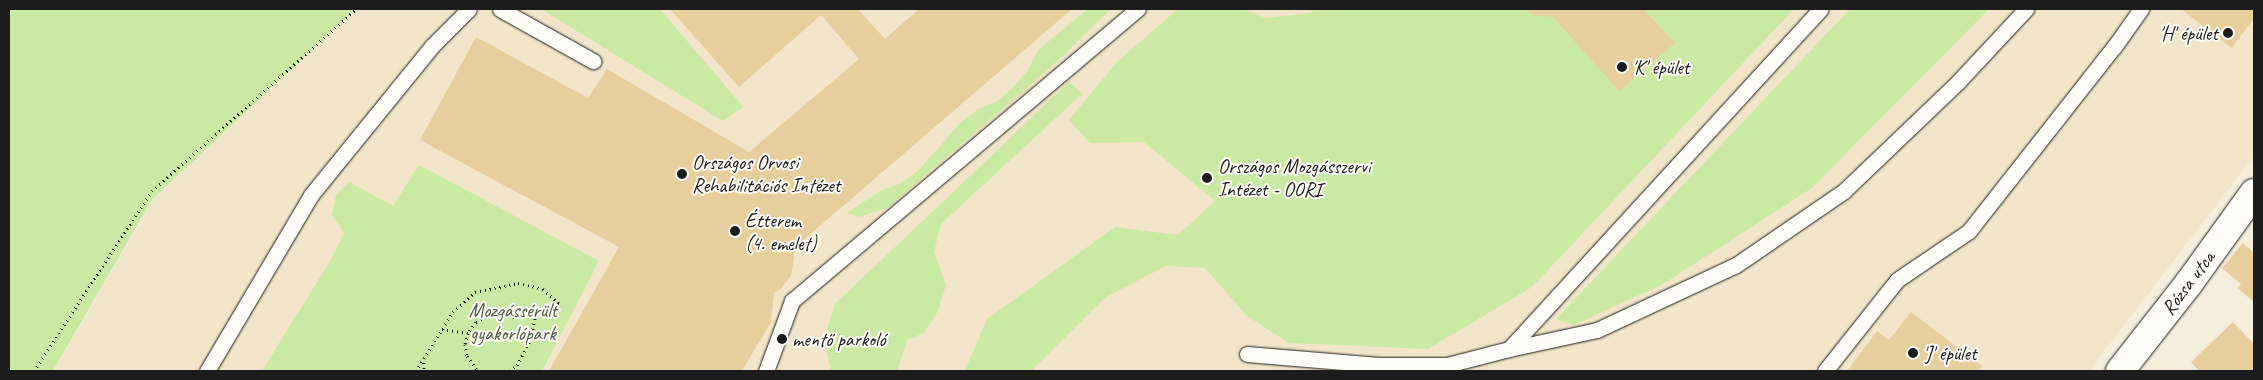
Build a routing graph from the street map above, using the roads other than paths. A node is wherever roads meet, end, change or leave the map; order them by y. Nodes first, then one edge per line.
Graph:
1 (469, 9) edge
2 (500, 9) edge
3 (1138, 9) edge
4 (1822, 9) edge
5 (2026, 9) edge
6 (2141, 9) edge
7 (593, 60) dead end
8 (2254, 193) edge
9 (1510, 348) junction
10 (1247, 354) dead end
11 (1374, 368) edge
12 (207, 371) edge
13 (766, 371) edge
14 (1826, 371) edge
15 (2120, 371) edge

1 - 12 lane
2 - 7 lane
3 - 13 lane
4 - 9 lane
5 - 9 lane
6 - 14 lane
8 - 15 street, Rózsa utca
9 - 11 lane
10 - 11 lane

